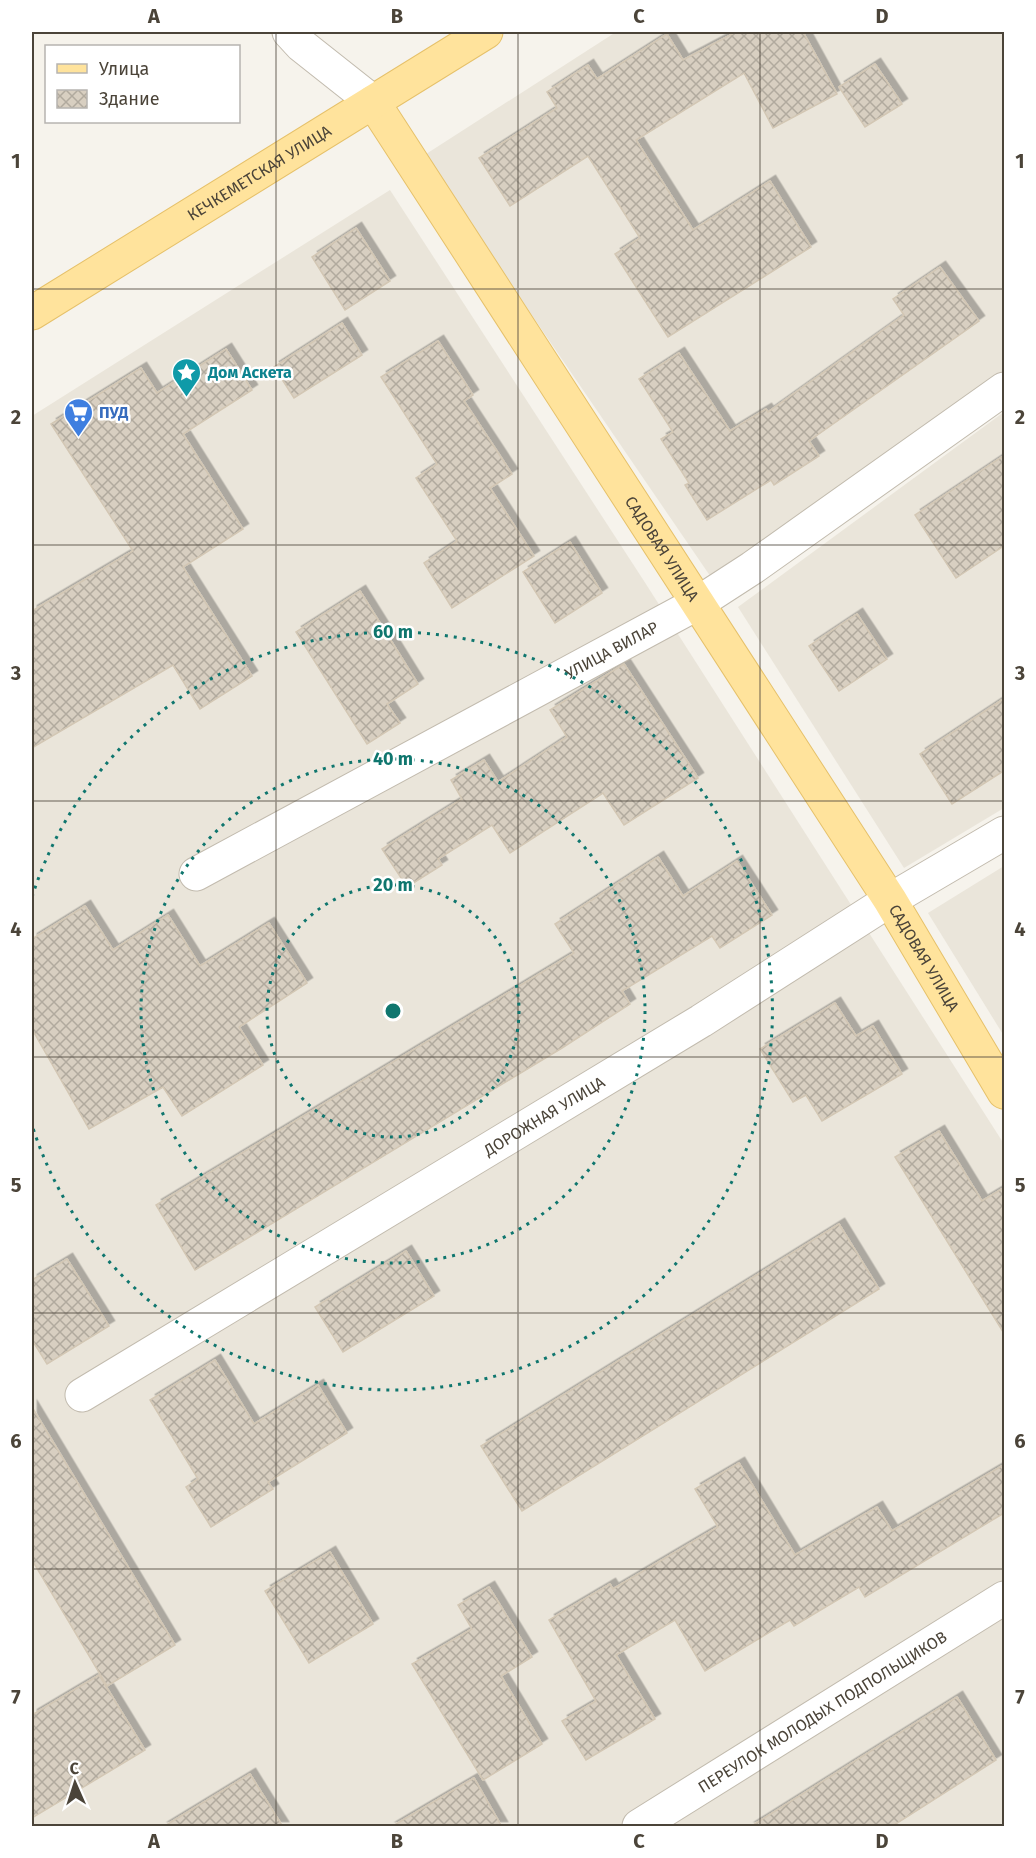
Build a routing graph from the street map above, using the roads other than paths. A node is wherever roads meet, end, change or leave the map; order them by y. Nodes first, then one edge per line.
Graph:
1 (289, 32) edge
2 (486, 32) edge
3 (374, 102) junction
4 (32, 313) edge
5 (1005, 389) edge
6 (698, 603) junction
7 (1005, 833) edge
8 (196, 874) dead end
9 (890, 900) junction
10 (1005, 1092) edge
11 (82, 1395) dead end
12 (1005, 1598) edge
13 (639, 1827) edge

1 - 3 street, САДОВАЯ УЛИЦА
2 - 3 main road, КЕЧКЕМЕТСКАЯ УЛИЦА
3 - 4 main road, КЕЧКЕМЕТСКАЯ УЛИЦА
3 - 6 main road, САДОВАЯ УЛИЦА
5 - 6 street, УЛИЦА ВИЛАР
6 - 8 street, УЛИЦА ВИЛАР
6 - 9 main road, САДОВАЯ УЛИЦА
7 - 9 street, ДОРОЖНАЯ УЛИЦА
9 - 10 main road, САДОВАЯ УЛИЦА
9 - 11 street, ДОРОЖНАЯ УЛИЦА
12 - 13 street, ПЕРЕУЛОК МОЛОДЫХ ПОДПОЛЬЩИКОВ

